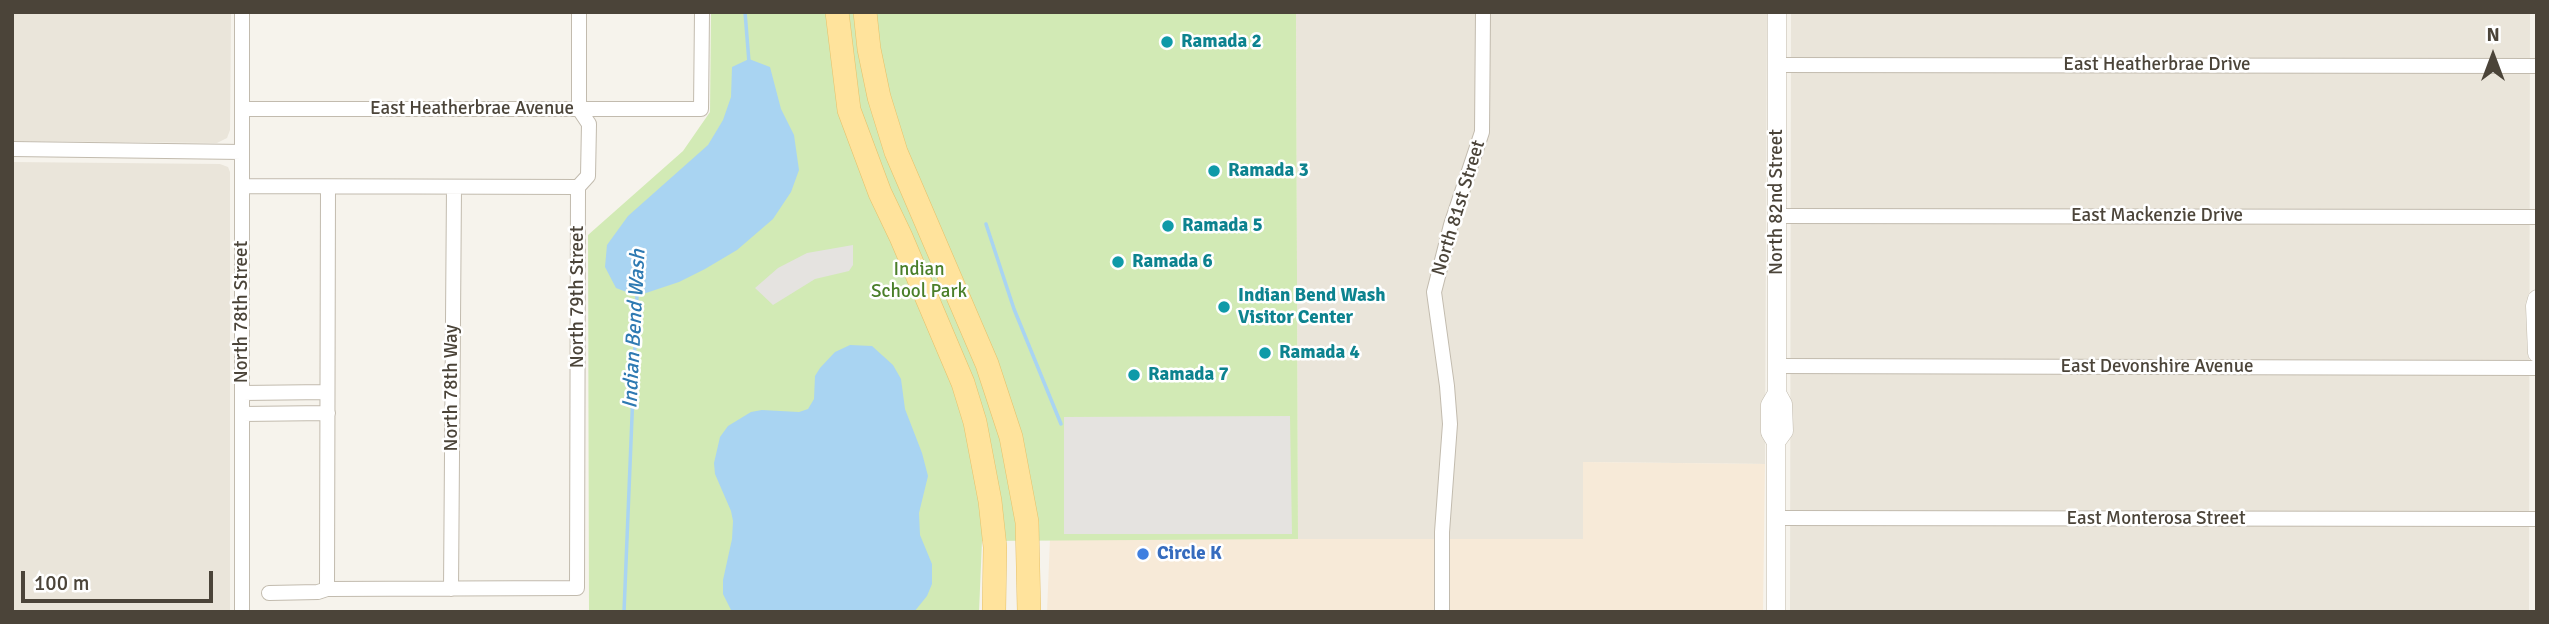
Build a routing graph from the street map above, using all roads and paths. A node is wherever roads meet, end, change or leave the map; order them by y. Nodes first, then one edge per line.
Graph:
1 (242, 12) edge
2 (579, 12) edge
3 (702, 12) edge
4 (837, 12) edge
5 (865, 12) edge
6 (1483, 12) edge
7 (1777, 12) edge
8 (1777, 65) junction
9 (2537, 66) edge
10 (242, 109) junction
11 (579, 109) junction
12 (12, 149) edge
13 (242, 152) junction
14 (242, 186) junction
15 (328, 187) junction
16 (454, 187) junction
17 (578, 187) junction
18 (1777, 216) junction
19 (2537, 217) edge
20 (2537, 299) edge
21 (2537, 353) edge
22 (1777, 366) junction
23 (2537, 368) edge
24 (327, 391) junction
25 (242, 393) junction
26 (328, 413) junction
27 (242, 414) junction
28 (1776, 518) junction
29 (2537, 519) edge
30 (327, 589) junction
31 (451, 589) junction
32 (269, 593) dead end
33 (242, 612) edge
34 (994, 612) edge
35 (1029, 612) edge
36 (1442, 612) edge
37 (1776, 612) edge

1 - 10 street, North 78th Street
2 - 11 street, North 79th Street
3 - 11 street, East Heatherbrae Avenue
4 - 34 main road
5 - 35 main road
6 - 36 street, North 81st Street
7 - 8 street, North 82nd Street
8 - 9 street, East Heatherbrae Drive
8 - 18 street, North 82nd Street
10 - 11 street, East Heatherbrae Avenue
10 - 13 street, North 78th Street
11 - 17 street, North 79th Street
12 - 13 street
13 - 14 street, North 78th Street
14 - 15 street
14 - 25 street, North 78th Street
15 - 16 street
15 - 24 street
16 - 17 street
16 - 31 street, North 78th Way
17 - 31 street, North 79th Street
18 - 19 street, East Mackenzie Drive
18 - 22 street, North 82nd Street
20 - 21 street
22 - 23 street, East Devonshire Avenue
22 - 28 street, North 82nd Street
24 - 25 street
24 - 26 street
25 - 27 street, North 78th Street
26 - 27 street
26 - 30 street
27 - 33 street, North 78th Street
28 - 29 street, East Monterosa Street
28 - 37 street, North 82nd Street
30 - 31 street
30 - 32 street

